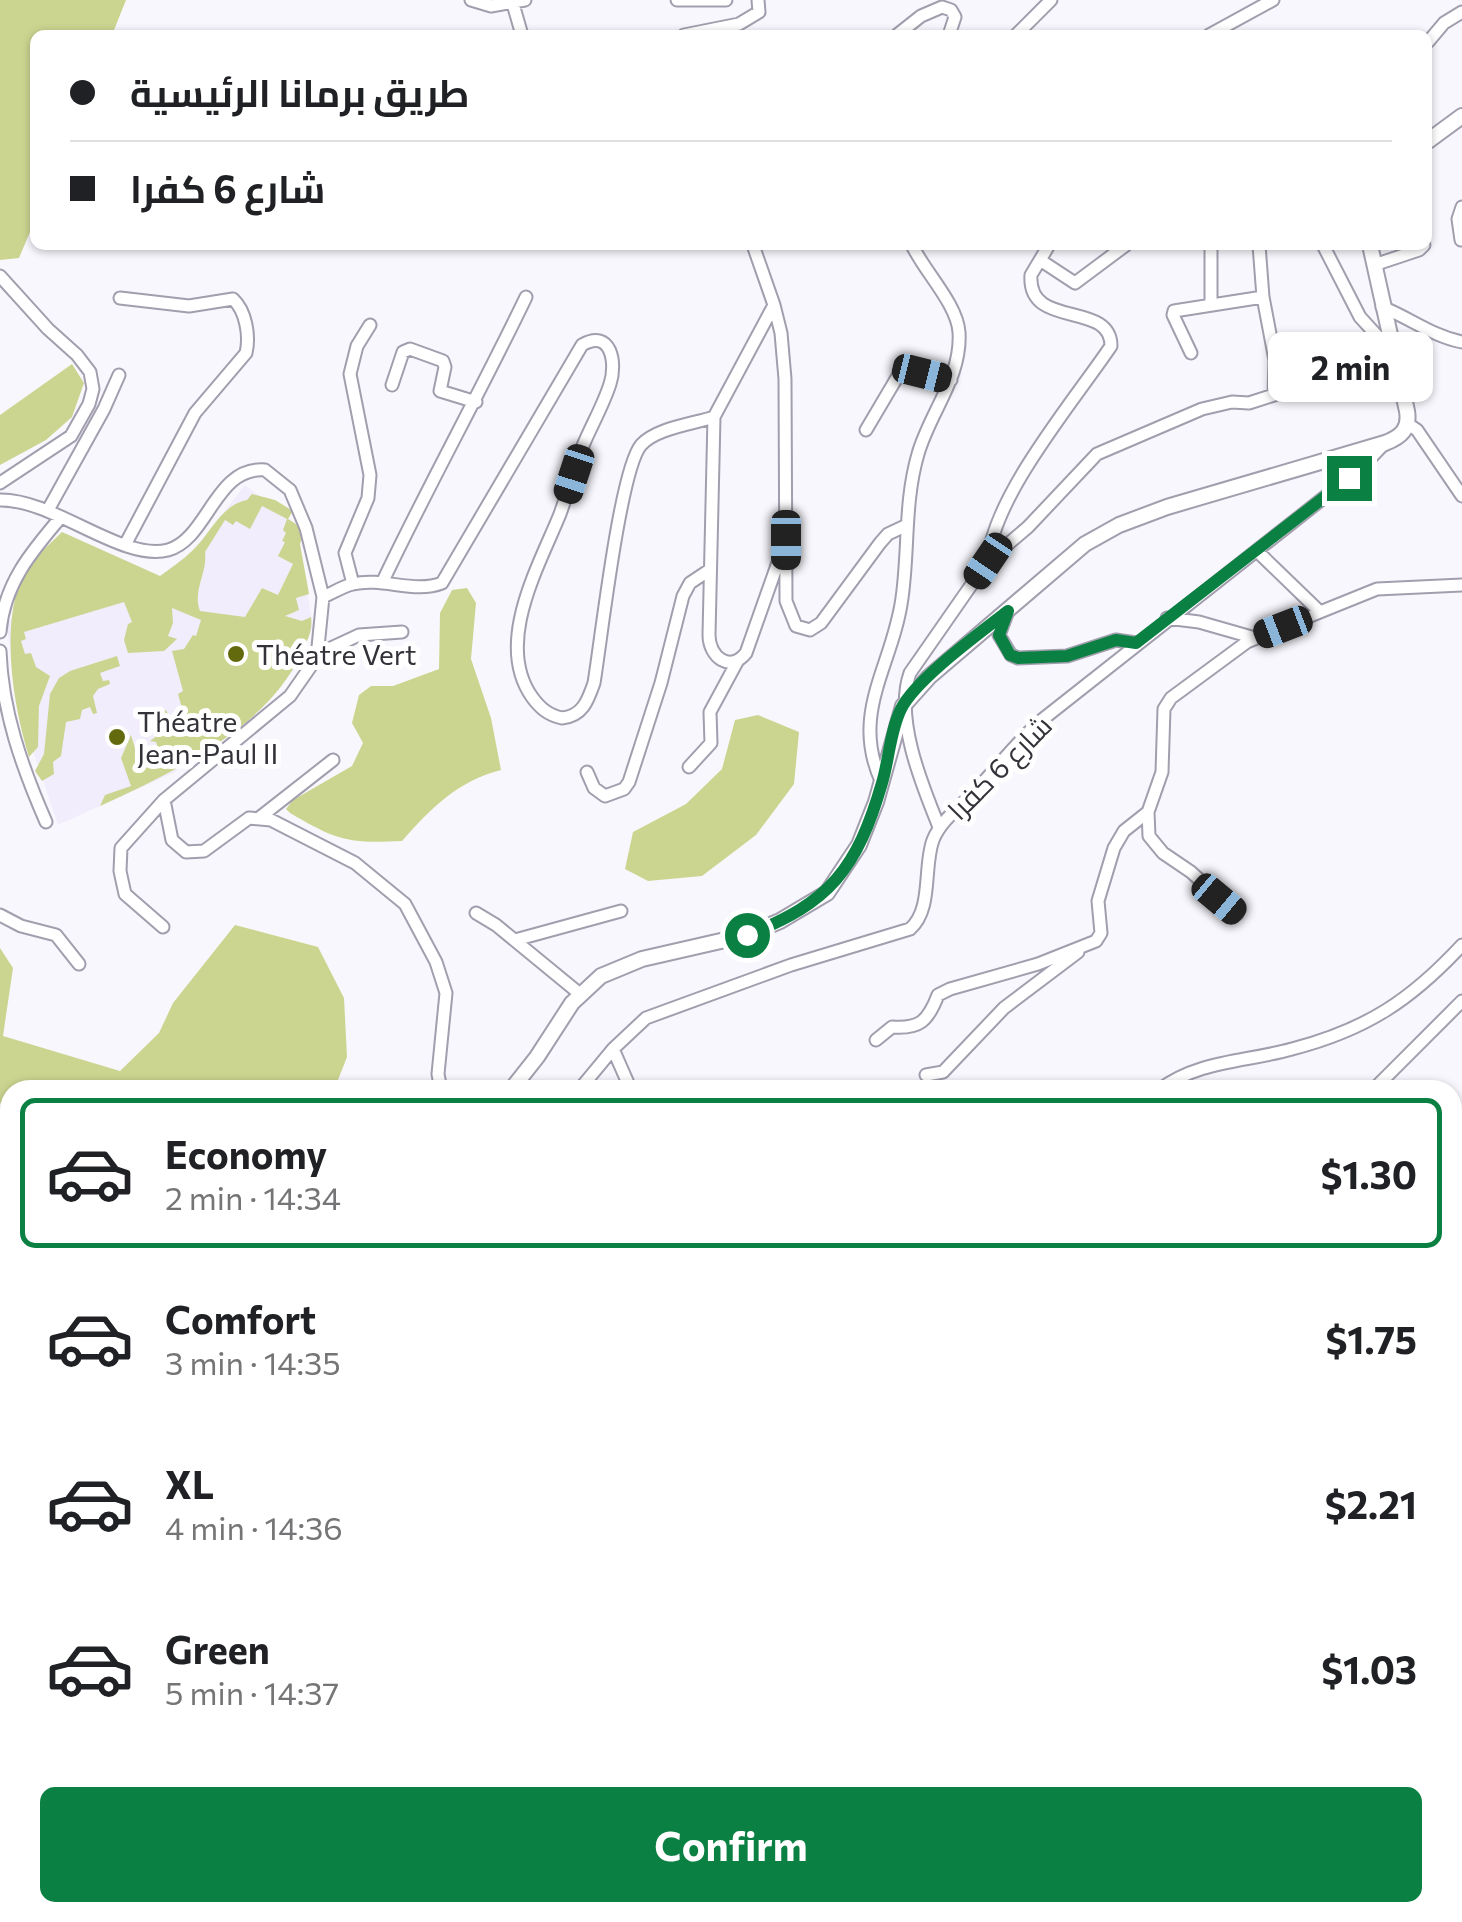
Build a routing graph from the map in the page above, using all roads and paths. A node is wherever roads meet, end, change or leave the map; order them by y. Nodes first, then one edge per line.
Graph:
1 (470, 0) edge
2 (677, 0) edge
3 (726, 0) edge
4 (1051, 0) edge
5 (1273, 0) edge
6 (762, 1) edge
7 (519, 2) edge
8 (1462, 12) edge
9 (522, 30) edge
10 (709, 30) edge
11 (903, 30) edge
12 (952, 30) edge
13 (1021, 30) edge
14 (1218, 30) edge
15 (1432, 38) edge
16 (1462, 116) edge
17 (1432, 138) edge
18 (1462, 207) edge
19 (1461, 240) edge
20 (755, 250) edge
21 (915, 250) edge
22 (1046, 250) edge
23 (1119, 250) edge
24 (1211, 250) edge
25 (1259, 250) edge
26 (1326, 250) edge
27 (1371, 250) edge
28 (1419, 250) edge
29 (1040, 260) junction
30 (1374, 265) junction
31 (0, 276) edge
32 (526, 297) dead end
33 (1263, 297) junction
34 (120, 298) dead end
35 (774, 305) junction
36 (1211, 305) junction
37 (1382, 307) junction
38 (370, 325) dead end
39 (1462, 342) edge
40 (1392, 352) junction
41 (1191, 353) dead end
42 (118, 374) dead end
43 (951, 380) junction
44 (392, 385) dead end
45 (476, 402) junction
46 (714, 417) junction
47 (1408, 424) junction
48 (866, 430) dead end
49 (1385, 443) junction
50 (0, 483) edge
51 (1462, 496) edge
52 (0, 500) edge
53 (48, 510) junction
54 (61, 516) junction
55 (905, 526) junction
56 (786, 540) junction
57 (125, 545) junction
58 (1257, 551) junction
59 (988, 561) junction
60 (708, 571) junction
61 (382, 582) junction
62 (353, 584) junction
63 (1462, 585) edge
64 (324, 597) junction
65 (1008, 611) junction
66 (1320, 612) junction
67 (1168, 618) junction
68 (0, 632) edge
69 (402, 632) dead end
70 (1256, 638) junction
71 (1136, 643) junction
72 (0, 650) edge
73 (316, 655) junction
74 (737, 662) junction
75 (906, 702) junction
76 (334, 760) dead end
77 (689, 767) dead end
78 (587, 772) dead end
79 (882, 783) junction
80 (164, 800) junction
81 (1148, 812) junction
82 (259, 818) junction
83 (46, 822) dead end
84 (940, 827) junction
85 (620, 911) dead end
86 (476, 913) dead end
87 (1237, 914) dead end
88 (0, 915) edge
89 (163, 927) dead end
90 (514, 940) junction
91 (1462, 944) edge
92 (1084, 945) junction
93 (79, 964) dead end
94 (580, 994) junction
95 (1462, 1001) edge
96 (876, 1040) dead end
97 (613, 1049) junction
98 (926, 1075) dead end
99 (439, 1080) edge
100 (518, 1080) edge
101 (587, 1080) edge
102 (626, 1080) edge
103 (1178, 1080) edge
104 (1384, 1080) edge

1 - 7 street
2 - 3 street
4 - 13 street
5 - 14 street
6 - 10 street
7 - 9 street
8 - 15 street
11 - 12 street
16 - 17 main road
18 - 19 street
20 - 35 street
21 - 43 street
22 - 29 street
23 - 29 street
24 - 36 street
25 - 33 street
26 - 40 street
27 - 30 main road
28 - 30 street
29 - 59 street
30 - 37 main road
31 - 50 street
32 - 45 street
33 - 36 street
33 - 59 street
34 - 57 street
35 - 46 street
35 - 56 street
36 - 41 street
37 - 39 street
37 - 40 main road
38 - 62 street
40 - 47 main road
42 - 53 street
43 - 48 street
43 - 55 street
44 - 45 street
45 - 61 street
46 - 60 street
46 - 61 street
47 - 49 main road
47 - 51 street
49 - 58 street, شارع 6 كفرا
49 - 65 main road
52 - 53 street
53 - 54 street
54 - 57 street
54 - 68 street
55 - 56 street
55 - 79 street
56 - 74 street
57 - 64 street
58 - 66 street
58 - 67 street, شارع 6 كفرا
59 - 75 street
60 - 74 street
60 - 78 street
61 - 62 street
62 - 64 street
63 - 66 street
64 - 73 street
65 - 71 street
65 - 75 main road
66 - 70 street
67 - 70 street
67 - 71 street, شارع 6 كفرا
69 - 73 street
70 - 81 street
71 - 84 street, شارع 6 كفرا
72 - 83 street
73 - 80 street
74 - 77 street
75 - 79 main road
75 - 84 street
76 - 82 street
79 - 94 main road
80 - 82 street
80 - 89 street
81 - 87 street
81 - 92 street
82 - 99 street
84 - 97 street
85 - 90 street
86 - 90 street
88 - 93 street
90 - 94 street
91 - 103 street
92 - 96 street
92 - 98 street
94 - 100 main road
95 - 104 street
97 - 101 street
97 - 102 street

